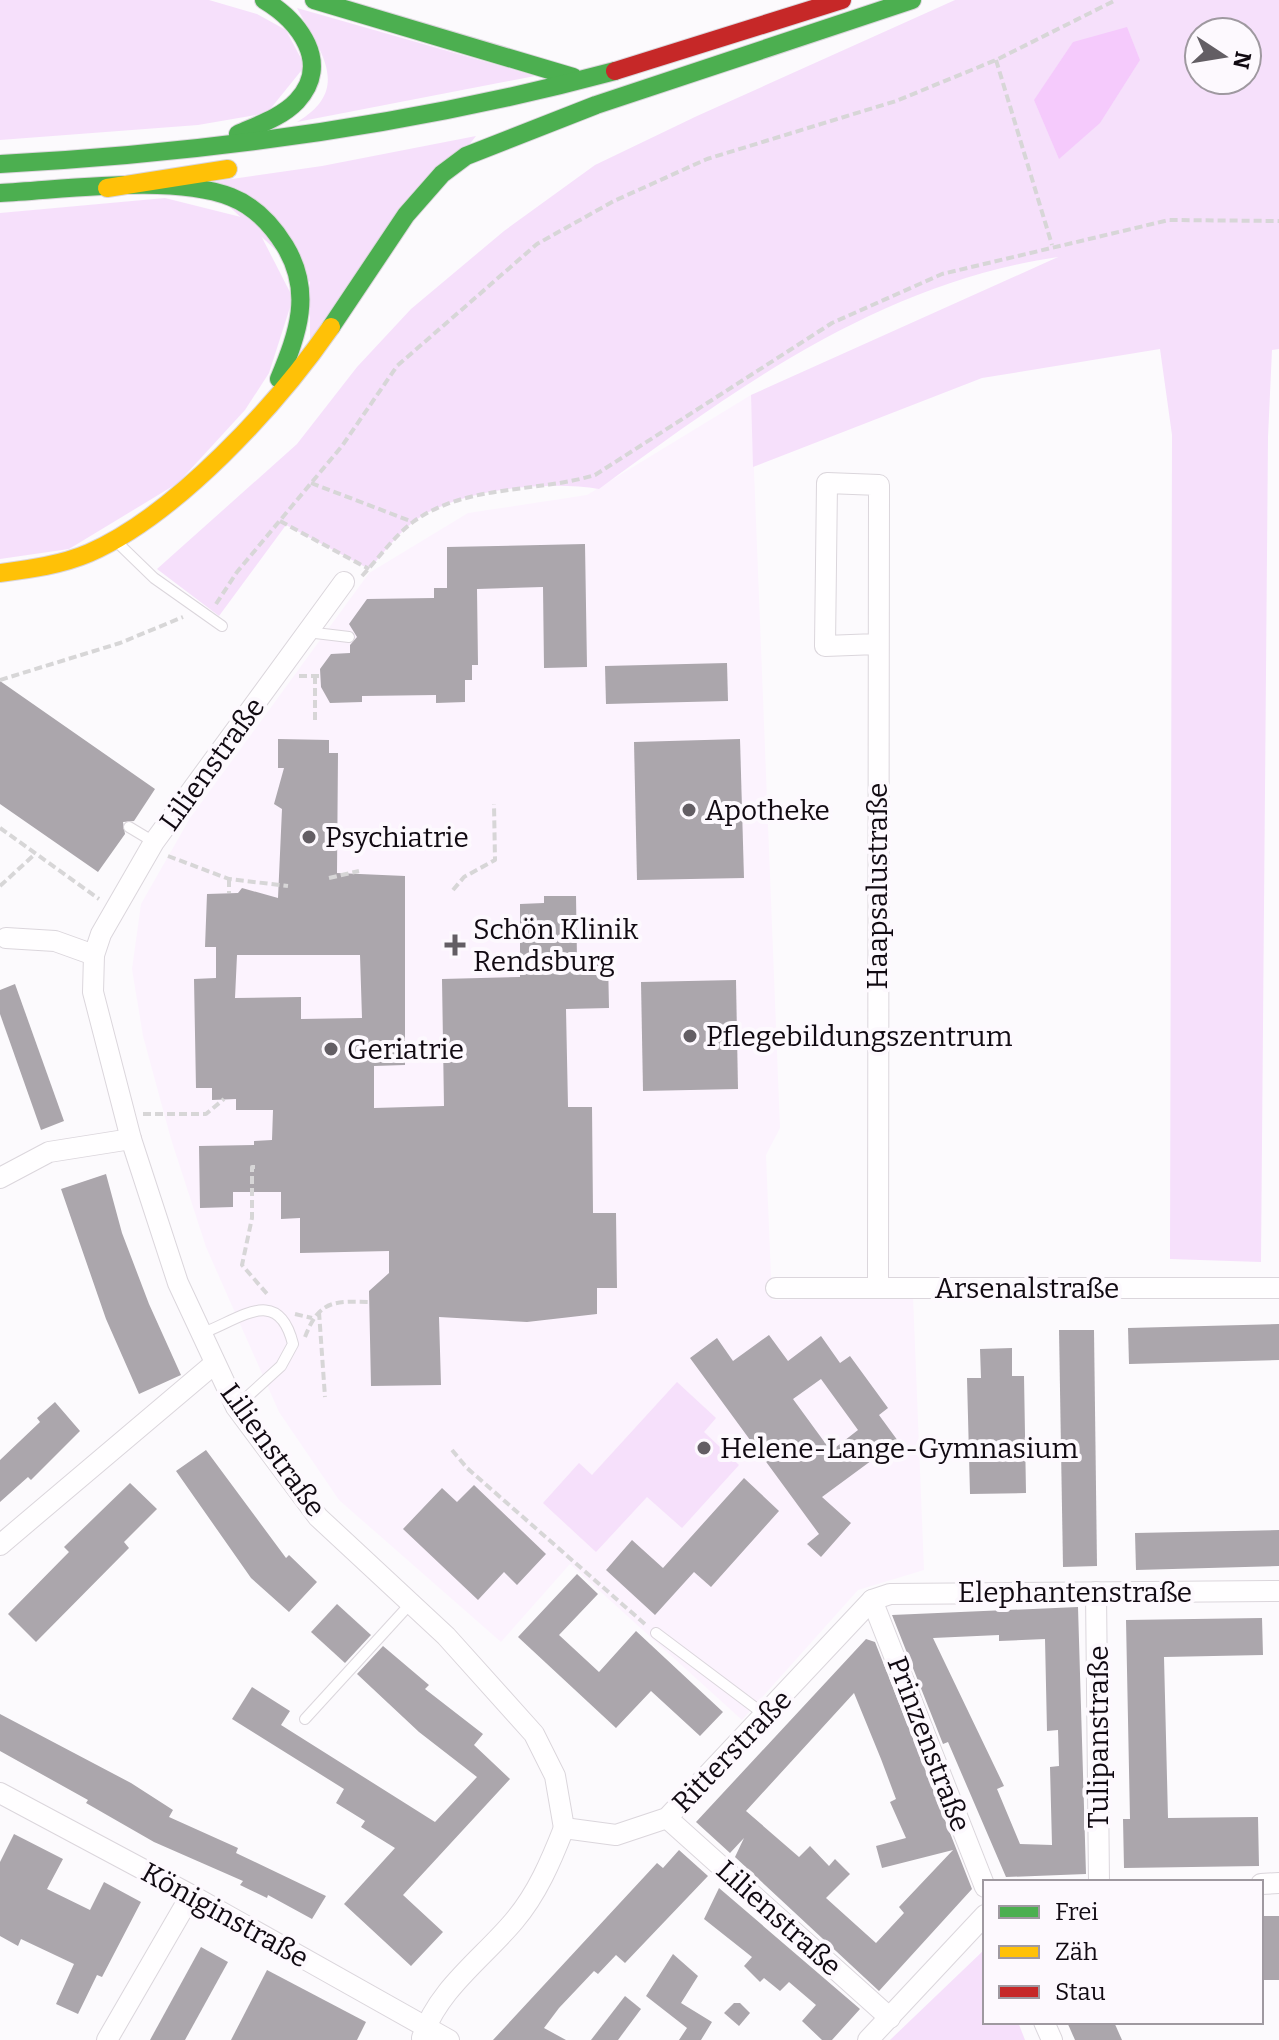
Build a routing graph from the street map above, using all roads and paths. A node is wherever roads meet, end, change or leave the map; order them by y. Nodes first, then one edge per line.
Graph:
1 (264, 0) edge
2 (314, 0) edge
3 (842, 0) edge
4 (912, 0) edge
5 (1116, 0) edge
6 (996, 60) junction
7 (583, 80) junction
8 (619, 95) junction
9 (495, 123) dead end
10 (211, 148) junction
11 (0, 164) edge
12 (251, 165) dead end
13 (107, 188) junction
14 (0, 193) edge
15 (1279, 221) edge
16 (1052, 246) junction
17 (271, 399) junction
18 (310, 483) junction
19 (280, 521) junction
20 (413, 522) junction
21 (118, 543) junction
22 (369, 569) junction
23 (0, 573) edge
24 (344, 582) joint
25 (202, 614) junction
26 (222, 626) dead end
27 (307, 632) junction
28 (349, 637) dead end
29 (877, 644) junction
30 (315, 677) dead end
31 (0, 680) edge
32 (315, 720) dead end
33 (494, 804) dead end
34 (129, 827) dead end
35 (0, 828) edge
36 (152, 846) junction
37 (35, 854) junction
38 (359, 871) dead end
39 (329, 878) dead end
40 (229, 879) junction
41 (0, 886) edge
42 (288, 886) dead end
43 (453, 890) dead end
44 (229, 893) dead end
45 (115, 908) junction
46 (6, 938) dead end
47 (94, 955) junction
48 (224, 1099) dead end
49 (124, 1113) junction
50 (131, 1139) junction
51 (255, 1167) dead end
52 (0, 1178) edge
53 (776, 1288) dead end
54 (878, 1288) junction
55 (1279, 1288) edge
56 (272, 1299) dead end
57 (290, 1310) dead end
58 (319, 1312) dead end
59 (312, 1318) dead end
60 (199, 1335) junction
61 (214, 1364) junction
62 (325, 1397) dead end
63 (236, 1407) junction
64 (452, 1450) dead end
65 (0, 1545) edge
66 (1279, 1591) edge
67 (1096, 1592) junction
68 (872, 1600) junction
69 (411, 1603) junction
70 (656, 1633) joint
71 (766, 1716) junction
72 (305, 1719) dead end
73 (0, 1793) edge
74 (667, 1818) junction
75 (564, 1828) junction
76 (1099, 1880) edge
77 (983, 1882) edge
78 (191, 1895) junction
79 (983, 1917) edge
80 (890, 2018) junction
81 (423, 2034) edge
82 (107, 2040) edge
83 (449, 2040) edge
84 (868, 2040) edge

1 - 10 highway
2 - 7 highway
3 - 7 highway
4 - 8 highway
5 - 6 path
6 - 16 path
6 - 18 path
7 - 10 highway
8 - 9 highway
8 - 17 highway
10 - 11 highway
12 - 13 highway
13 - 14 highway
13 - 17 highway
15 - 16 path
16 - 20 path
17 - 21 highway
18 - 19 path
18 - 20 path
19 - 22 path
19 - 25 path
20 - 22 path
21 - 23 highway
21 - 25 lane
22 - 24 path
24 - 27 street, Lilienstraße
25 - 26 lane
25 - 31 path
27 - 28 lane
27 - 36 street, Lilienstraße
29 - 29 street, Haapsalustraße
29 - 54 street, Haapsalustraße
30 - 32 path
33 - 43 path
34 - 36 lane
35 - 37 path
36 - 40 path
36 - 45 street, Lilienstraße
37 - 41 path
37 - 45 path
38 - 39 path
40 - 42 path
40 - 44 path
45 - 47 street, Lilienstraße
46 - 47 street
47 - 49 street, Lilienstraße
48 - 49 path
49 - 50 street, Lilienstraße
50 - 52 street
50 - 60 street, Lilienstraße
51 - 56 path
53 - 54 street, Arsenalstraße
54 - 55 street, Arsenalstraße
57 - 59 path
58 - 62 path
60 - 61 street, Lilienstraße
60 - 63 lane
61 - 63 street, Lilienstraße
61 - 65 street
63 - 69 street, Lilienstraße
64 - 70 path
66 - 67 street, Elephantenstraße
67 - 68 street, Elephantenstraße
67 - 76 street, Tulipanstraße
68 - 71 street, Ritterstraße
68 - 77 street, Prinzenstraße
69 - 72 lane
69 - 75 street, Lilienstraße
70 - 71 lane
71 - 74 street, Ritterstraße
73 - 78 street, Königinstraße
74 - 75 street, Ritterstraße
74 - 80 street, Lilienstraße
75 - 81 street
78 - 81 street, Königinstraße
78 - 82 street
79 - 80 street
80 - 84 street
81 - 83 street, Königinstraße

